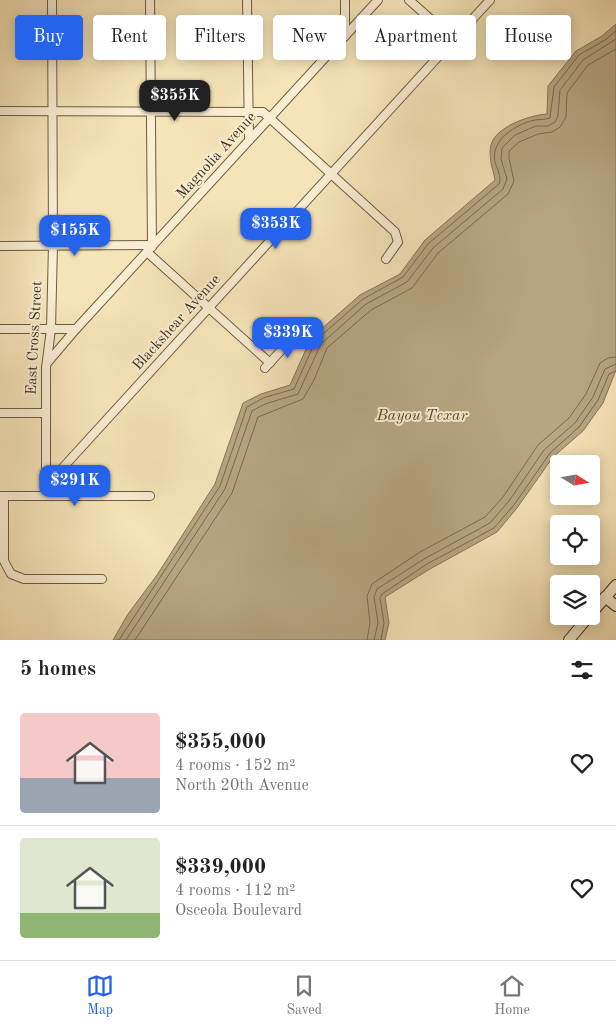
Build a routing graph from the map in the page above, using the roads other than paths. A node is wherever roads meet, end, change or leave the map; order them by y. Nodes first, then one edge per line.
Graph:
1 (52, 0) edge
2 (150, 0) edge
3 (247, 0) edge
4 (345, 0) edge
5 (378, 0) edge
6 (409, 0) edge
7 (490, 0) edge
8 (345, 15) edge
9 (426, 15) edge
10 (476, 16) edge
11 (346, 35) edge
12 (323, 60) edge
13 (436, 60) edge
14 (247, 110) junction
15 (0, 111) edge
16 (52, 111) junction
17 (150, 111) junction
18 (271, 117) junction
19 (249, 140) junction
20 (332, 173) junction
21 (53, 245) junction
22 (0, 246) edge
23 (150, 248) junction
24 (386, 259) dead end
25 (210, 308) junction
26 (0, 329) edge
27 (50, 329) junction
28 (76, 329) junction
29 (294, 335) dead end
30 (46, 368) junction
31 (46, 412) junction
32 (0, 413) edge
33 (46, 486) junction
34 (2, 496) edge
35 (46, 496) junction
36 (150, 496) dead end
37 (102, 579) dead end
38 (615, 586) edge
39 (605, 597) junction
40 (600, 603) edge
41 (616, 606) edge
42 (582, 625) edge
43 (569, 640) edge

1 - 16 street, East Cross Street
2 - 17 street
3 - 14 street
4 - 8 street
5 - 11 street, Magnolia Avenue
6 - 9 street
7 - 10 street, Blackshear Avenue
12 - 18 street, Magnolia Avenue
13 - 20 street, Blackshear Avenue
14 - 17 street
14 - 18 street
14 - 19 street
15 - 16 street
16 - 17 street
16 - 21 street, East Cross Street
17 - 23 street
18 - 19 street, Magnolia Avenue
18 - 20 street
19 - 23 street, Magnolia Avenue
20 - 24 street
20 - 25 street, Blackshear Avenue
21 - 22 street
21 - 23 street
21 - 27 street, East Cross Street
23 - 25 street
23 - 28 street, Magnolia Avenue
25 - 29 street
25 - 33 street, Blackshear Avenue
26 - 27 street
27 - 28 street
27 - 30 street, East Cross Street
28 - 30 street, Magnolia Avenue
30 - 31 street, East Cross Street
31 - 32 street
31 - 33 street, East Cross Street
33 - 35 street, East Cross Street
34 - 35 street
34 - 37 street
35 - 36 street
38 - 39 main road
39 - 40 main road
39 - 41 main road
42 - 43 main road

